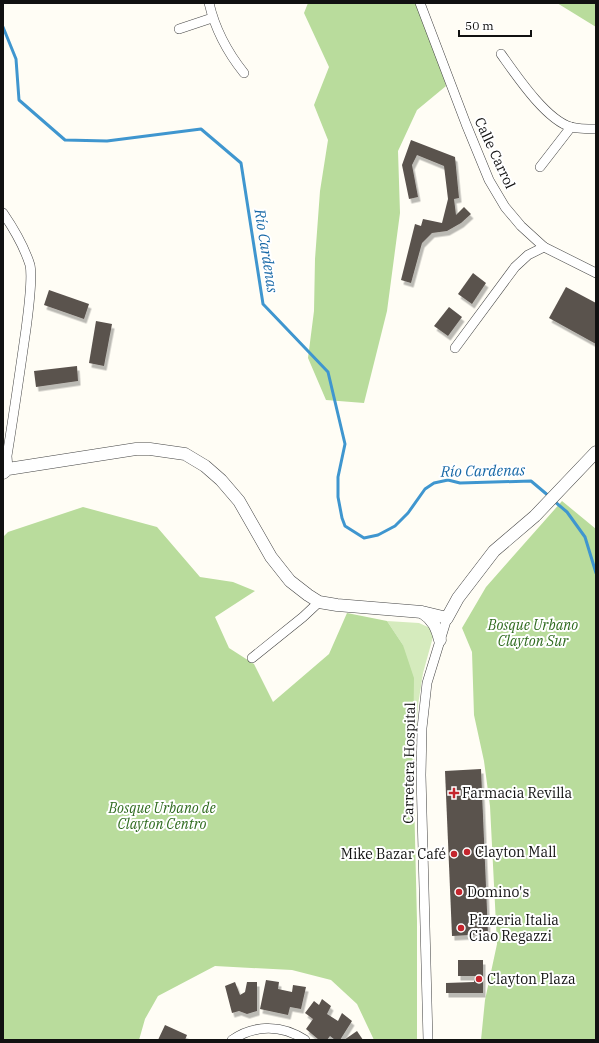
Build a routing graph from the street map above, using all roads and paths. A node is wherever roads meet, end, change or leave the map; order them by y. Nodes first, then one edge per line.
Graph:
1 (209, 3) edge
2 (420, 3) edge
3 (212, 18) junction
4 (179, 29) dead end
5 (501, 54) dead end
6 (244, 73) dead end
7 (571, 127) junction
8 (596, 129) edge
9 (540, 167) dead end
10 (3, 213) edge
11 (544, 247) junction
12 (596, 273) edge
13 (455, 348) dead end
14 (596, 452) edge
15 (6, 471) edge
16 (458, 598) junction
17 (319, 602) junction
18 (422, 612) junction
19 (447, 618) junction
20 (440, 640) junction
21 (252, 658) dead end
22 (232, 1040) edge
23 (305, 1040) edge
24 (428, 1040) edge

1 - 3 street
2 - 11 street, Calle Carrol
3 - 4 street
3 - 6 street
5 - 7 street
7 - 8 street
7 - 9 street
10 - 15 street
11 - 12 street, Calle Carrol
11 - 13 street
14 - 16 street, Carretera Hospital
15 - 17 street
16 - 18 street
16 - 19 street, Carretera Hospital
17 - 18 street
17 - 21 street
18 - 19 street
18 - 20 street
19 - 20 street, Carretera Hospital
20 - 24 street, Carretera Hospital
22 - 23 street

